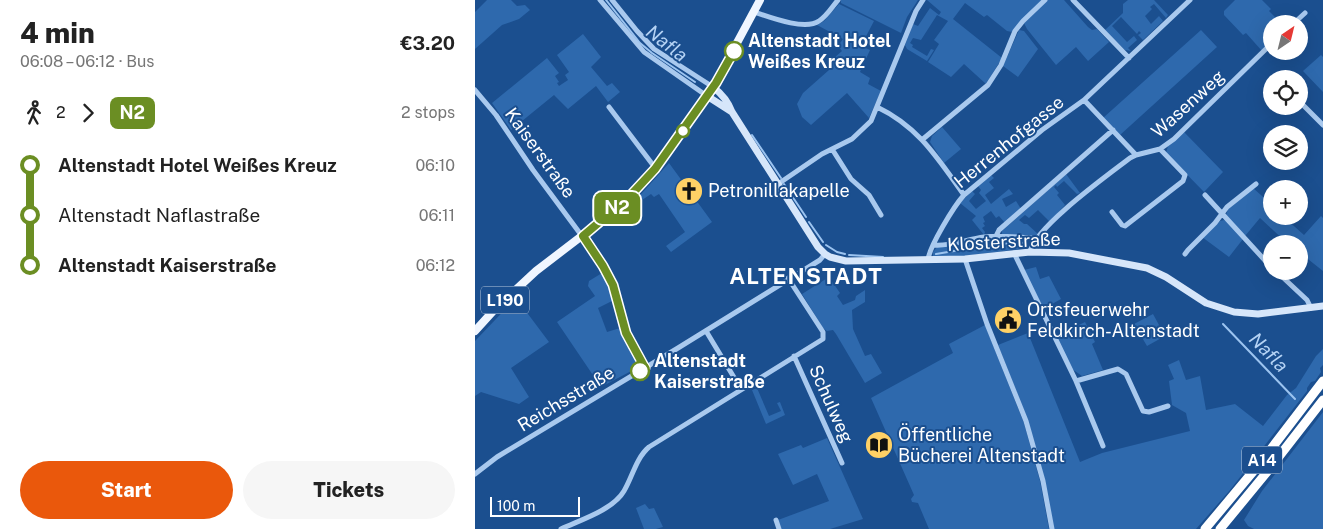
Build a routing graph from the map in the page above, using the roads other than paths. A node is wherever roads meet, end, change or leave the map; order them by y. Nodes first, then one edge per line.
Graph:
1 (600, 0) edge
2 (612, 0) edge
3 (760, 0) edge
4 (837, 0) edge
5 (923, 0) edge
6 (1045, 0) edge
7 (1073, 0) edge
8 (1190, 0) edge
9 (754, 12) junction
10 (1305, 12) dead end
11 (1302, 15) edge
12 (1263, 52) edge
13 (1129, 58) junction
14 (475, 90) edge
15 (710, 92) junction
16 (1084, 100) junction
17 (609, 107) dead end
18 (877, 107) junction
19 (1308, 110) edge
20 (1323, 125) edge
21 (1113, 130) junction
22 (923, 139) junction
23 (832, 149) junction
24 (1160, 150) junction
25 (1136, 155) junction
26 (655, 169) junction
27 (778, 184) junction
28 (1256, 184) dead end
29 (964, 195) junction
30 (1205, 195) dead end
31 (1112, 212) dead end
32 (1223, 213) junction
33 (881, 215) dead end
34 (583, 236) junction
35 (996, 236) junction
36 (1035, 240) junction
37 (933, 245) junction
38 (1030, 252) junction
39 (1014, 253) junction
40 (825, 254) junction
41 (1185, 254) dead end
42 (965, 259) junction
43 (1263, 259) edge
44 (927, 260) junction
45 (788, 278) junction
46 (1286, 280) edge
47 (1323, 306) edge
48 (1311, 308) junction
49 (475, 331) edge
50 (706, 331) junction
51 (795, 356) junction
52 (645, 368) junction
53 (1076, 381) junction
54 (1323, 381) edge
55 (741, 388) junction
56 (1323, 400) edge
57 (1168, 406) dead end
58 (1103, 446) dead end
59 (842, 463) dead end
60 (475, 474) edge
61 (776, 520) dead end
62 (561, 529) edge
63 (779, 529) edge
64 (1052, 529) edge
65 (1205, 529) edge
66 (1220, 529) edge

1 - 15 street
2 - 15 street
3 - 9 main road, L190
4 - 9 street
5 - 18 street
6 - 22 street
7 - 13 street
8 - 13 street, Herrenhofgasse
9 - 15 main road, L190
10 - 11 street
12 - 24 street, Wasenweg
13 - 16 street, Herrenhofgasse
14 - 34 street, Kaiserstraße
15 - 26 main road, L190
15 - 27 main road
16 - 21 street, Herrenhofgasse
16 - 29 street, Herrenhofgasse
17 - 26 street
18 - 22 street
18 - 23 street
19 - 20 street
21 - 25 street, Herrenhofgasse
21 - 35 street
22 - 29 street
23 - 27 street
23 - 33 street
24 - 25 street, Wasenweg
24 - 31 street
25 - 36 street, Wasenweg
26 - 34 main road, L190
27 - 40 main road
28 - 32 street
29 - 37 street, Herrenhofgasse
30 - 32 street
32 - 41 street
32 - 43 street
34 - 49 main road, L190
34 - 52 street, Kaiserstraße
35 - 36 street
35 - 37 street
36 - 38 street, Wasenweg
37 - 44 street, Herrenhofgasse
38 - 39 main road, Klosterstraße
38 - 48 main road, Klosterstraße
39 - 42 main road, Klosterstraße
39 - 53 street
40 - 44 main road, Klosterstraße
40 - 45 street, Reichsstraße
42 - 44 main road, Klosterstraße
42 - 64 street
45 - 50 street, Reichsstraße
45 - 51 street
46 - 48 street
47 - 48 main road, Klosterstraße
50 - 52 street, Reichsstraße
50 - 55 street
51 - 55 street
51 - 59 street, Schulweg
52 - 60 street, Reichsstraße
53 - 57 street
53 - 58 street
54 - 65 highway, A14
55 - 62 street
56 - 66 highway, A14
61 - 63 street

